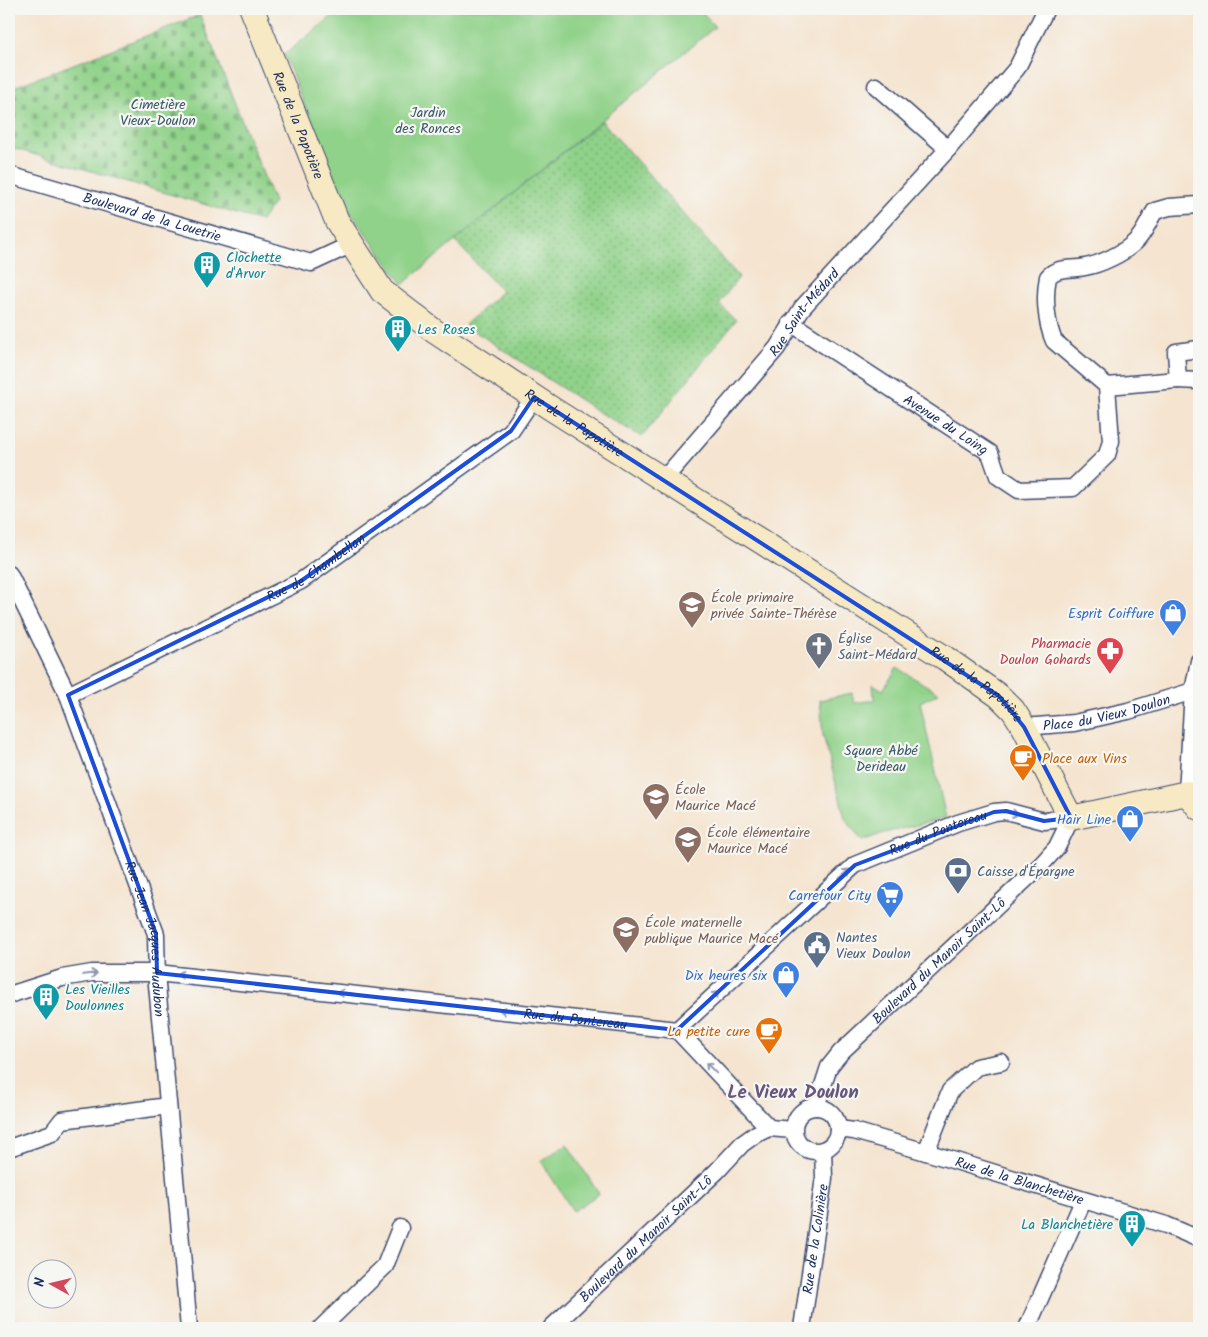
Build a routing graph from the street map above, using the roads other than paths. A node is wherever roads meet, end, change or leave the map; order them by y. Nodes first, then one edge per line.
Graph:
1 (252, 9) edge
2 (1046, 9) edge
3 (876, 86) dead end
4 (948, 149) junction
5 (9, 175) edge
6 (1199, 205) edge
7 (350, 244) junction
8 (792, 323) junction
9 (1199, 349) edge
10 (1178, 380) junction
11 (1199, 381) edge
12 (1107, 386) junction
13 (534, 397) junction
14 (664, 479) junction
15 (9, 574) edge
16 (1199, 661) edge
17 (1193, 691) junction
18 (68, 695) junction
19 (1024, 727) junction
20 (1194, 739) edge
21 (1193, 800) edge
22 (1071, 818) junction
23 (157, 973) junction
24 (9, 995) edge
25 (677, 1030) junction
26 (1001, 1062) dead end
27 (168, 1106) junction
28 (816, 1107) junction
29 (769, 1128) junction
30 (794, 1130) junction
31 (838, 1130) junction
32 (9, 1148) edge
33 (823, 1150) junction
34 (926, 1152) junction
35 (1083, 1201) junction
36 (400, 1228) dead end
37 (1199, 1239) edge
38 (189, 1328) edge
39 (321, 1328) edge
40 (551, 1328) edge
41 (802, 1328) edge
42 (1027, 1328) edge

1 - 7 street, Rue de la Papotière
2 - 4 street, Rue Saint-Médard
3 - 4 street
4 - 8 street, Rue Saint-Médard
5 - 7 street, Boulevard de la Louetrie
6 - 12 street
7 - 13 street, Rue de la Papotière
8 - 12 street, Avenue du Loing
8 - 14 street, Rue Saint-Médard
9 - 10 street
10 - 11 street
10 - 12 street
13 - 14 street, Rue de la Papotière
13 - 18 street, Rue de Chambellan
14 - 19 street, Rue de la Papotière
15 - 18 street, Rue Jean Jacques Audubon
16 - 17 street
17 - 19 street, Place du Vieux Doulon
17 - 20 street, Place du Vieux Doulon
18 - 23 street, Rue Jean Jacques Audubon
19 - 22 street, Place du Vieux Doulon
20 - 21 street, Place du Vieux Doulon
21 - 22 street, Place du Vieux Doulon
25 -> 22 street, Rue du Pontereau
22 - 28 street, Boulevard du Manoir Saint-Lô
24 -> 23 street, Rue du Pontereau
25 -> 23 street, Rue du Pontereau
23 - 27 street, Rue Jean Jacques Audubon
29 -> 25 street
26 - 34 street
27 - 32 street
27 - 38 street, Rue Jean Jacques Audubon
28 - 30 street
28 - 31 street
29 - 30 street
29 - 40 street, Boulevard du Manoir Saint-Lô
30 - 33 street
31 - 33 street
31 - 34 street, Rue de la Blanchetière
33 - 41 street, Rue de la Colinière
34 - 35 street, Rue de la Blanchetière
35 - 37 street, Rue de la Blanchetière
35 - 42 street
36 - 39 street

